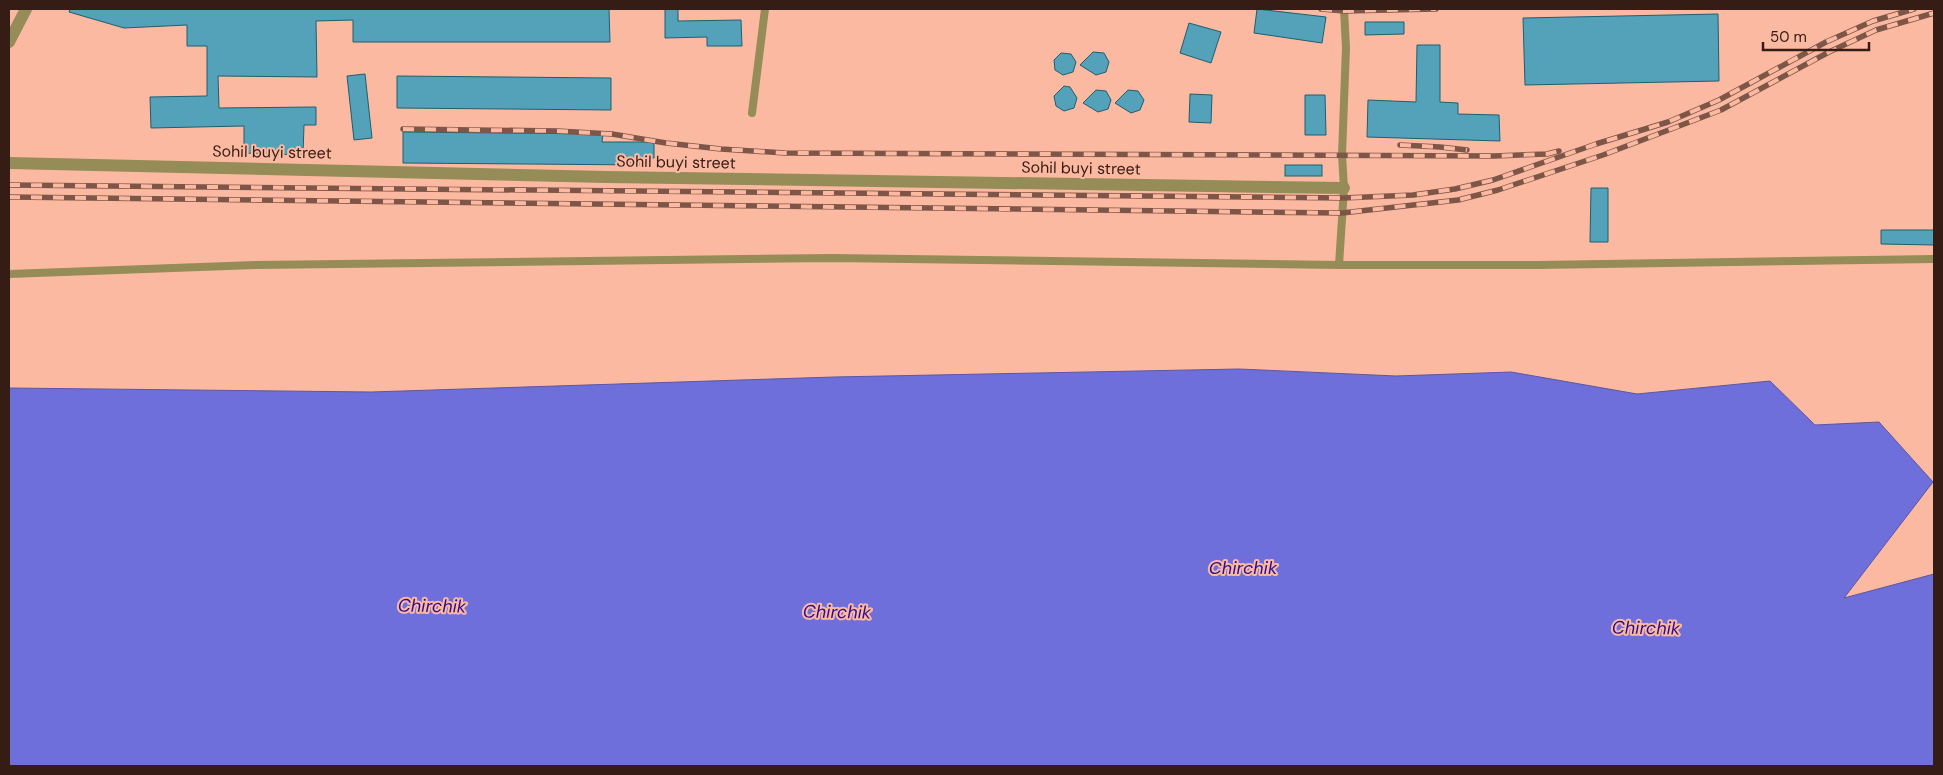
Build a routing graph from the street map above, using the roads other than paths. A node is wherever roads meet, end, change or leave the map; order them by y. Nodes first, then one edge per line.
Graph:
1 (26, 9) edge
2 (765, 9) edge
3 (1344, 9) edge
4 (9, 42) edge
5 (752, 113) dead end
6 (9, 163) edge
7 (1344, 188) junction
8 (1934, 259) edge
9 (1338, 266) junction
10 (9, 274) edge

1 - 4 street
2 - 5 lane
3 - 7 lane
6 - 7 street, Sohil buyi street
7 - 9 lane
8 - 9 lane
9 - 10 lane

